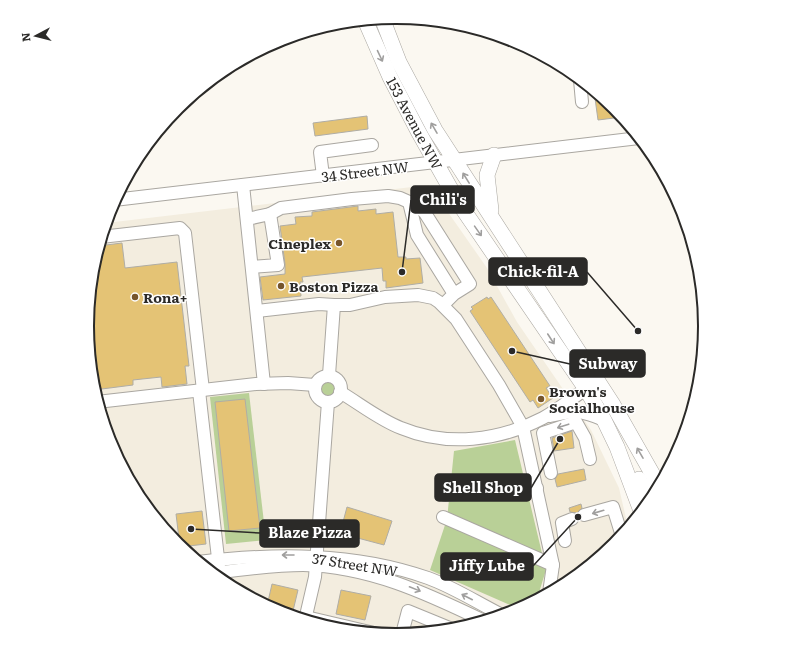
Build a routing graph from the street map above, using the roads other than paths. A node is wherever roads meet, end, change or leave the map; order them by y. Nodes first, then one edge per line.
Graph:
1 (385, 25) edge
2 (368, 26) edge
3 (581, 87) edge
4 (582, 102) dead end
5 (632, 139) edge
6 (372, 144) dead end
7 (494, 155) junction
8 (455, 161) junction
9 (436, 163) junction
10 (323, 176) junction
11 (243, 185) junction
12 (121, 199) edge
13 (409, 202) junction
14 (270, 214) junction
15 (247, 219) junction
16 (492, 219) junction
17 (108, 236) edge
18 (252, 267) junction
19 (454, 294) junction
20 (334, 305) junction
21 (443, 305) junction
22 (257, 311) junction
23 (329, 376) junction
24 (264, 384) junction
25 (315, 385) junction
26 (586, 389) junction
27 (201, 390) junction
28 (340, 392) junction
29 (103, 401) edge
30 (328, 402) junction
31 (619, 416) junction
32 (543, 418) junction
33 (604, 420) junction
34 (523, 427) junction
35 (617, 447) junction
36 (590, 459) dead end
37 (551, 473) dead end
38 (655, 481) edge
39 (536, 488) junction
40 (647, 494) edge
41 (445, 495) dead end
42 (639, 505) edge
43 (584, 516) dead end
44 (443, 517) dead end
45 (572, 519) dead end
46 (620, 529) edge
47 (565, 541) dead end
48 (218, 560) junction
49 (206, 561) edge
50 (316, 561) junction
51 (553, 565) junction
52 (217, 569) edge
53 (221, 572) edge
54 (550, 585) edge
55 (495, 611) edge
56 (307, 615) edge
57 (476, 617) edge
58 (439, 624) edge
59 (404, 628) edge

8 -> 1 main road, 153 Avenue NW
2 -> 9 main road, 153 Avenue NW
3 - 4 street
5 - 7 street, 34 Street NW
6 - 10 street
7 - 8 street, 34 Street NW
7 - 16 main road
8 - 9 street, 34 Street NW
16 -> 8 main road, 153 Avenue NW
9 - 10 street, 34 Street NW
9 -> 26 main road, 153 Avenue NW
10 - 11 street, 34 Street NW
11 - 12 street, 34 Street NW
11 - 15 street
13 - 14 street
13 - 19 street
13 - 19 street
14 - 15 street
14 - 18 street
15 - 18 street
16 - 31 main road, 153 Avenue NW
17 - 27 street
18 - 22 street
19 - 21 street
20 - 21 street
20 - 22 street
20 - 23 street
21 - 34 street
22 - 24 street
23 - 25 street
23 - 28 street
24 - 25 street
24 - 27 street
25 - 30 street
26 - 31 street
26 - 32 street
26 - 33 main road, 153 Avenue NW
27 - 29 street
27 - 48 street
28 - 30 street
28 - 34 street
30 - 50 street
38 -> 31 main road, 153 Avenue NW
32 - 33 street
32 - 34 street
33 - 35 main road, 153 Avenue NW
34 - 39 street
35 - 40 main road
35 - 42 main road, 153 Avenue NW
36 -> 37 street
39 - 41 street
39 - 51 street
46 -> 43 street
44 - 51 street
45 - 47 street
48 - 49 street, 37 Street NW
50 -> 48 street, 37 Street NW
48 - 52 street
50 - 53 street, 37 Street NW
55 -> 50 street, 37 Street NW
50 - 56 street
50 -> 57 street, 37 Street NW
51 - 54 street
58 - 59 street

